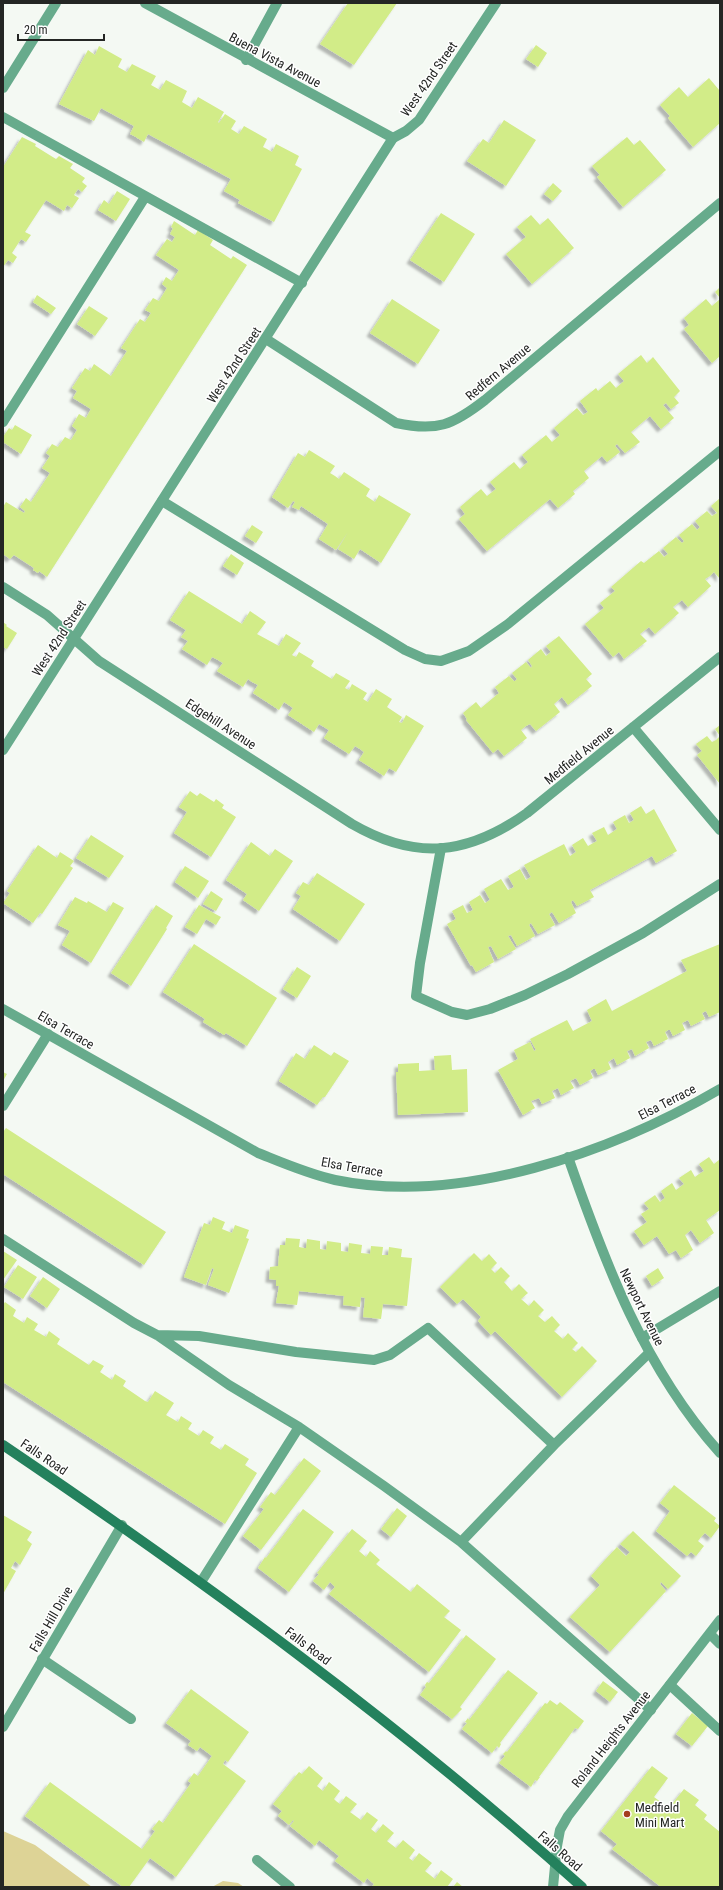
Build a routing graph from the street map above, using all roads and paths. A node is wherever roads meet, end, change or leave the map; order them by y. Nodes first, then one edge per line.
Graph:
1 (56, 3) edge
2 (145, 3) edge
3 (277, 3) edge
4 (496, 3) edge
5 (246, 60) junction
6 (3, 88) edge
7 (3, 117) edge
8 (393, 138) junction
9 (145, 197) junction
10 (720, 203) edge
11 (302, 283) junction
12 (266, 339) junction
13 (3, 422) edge
14 (720, 451) edge
15 (162, 501) junction
16 (3, 587) edge
17 (73, 639) junction
18 (720, 657) edge
19 (633, 727) junction
20 (3, 750) edge
21 (720, 830) edge
22 (441, 848) junction
23 (720, 884) edge
24 (3, 1009) edge
25 (48, 1034) junction
26 (720, 1089) edge
27 (3, 1106) edge
28 (568, 1157) junction
29 (3, 1239) edge
30 (720, 1291) edge
31 (157, 1335) junction
32 (642, 1338) junction
33 (649, 1353) junction
34 (299, 1427) junction
35 (3, 1445) edge
36 (554, 1445) junction
37 (720, 1453) edge
38 (122, 1525) junction
39 (461, 1542) junction
40 (201, 1582) junction
41 (720, 1620) edge
42 (710, 1634) junction
43 (720, 1644) edge
44 (42, 1660) junction
45 (670, 1685) junction
46 (651, 1710) junction
47 (131, 1719) dead end
48 (3, 1727) edge
49 (720, 1731) edge
50 (257, 1860) dead end
51 (555, 1863) junction
52 (290, 1887) edge
53 (553, 1887) edge
54 (582, 1887) edge

1 - 6 street
2 - 5 street, Buena Vista Avenue
3 - 5 street
4 - 8 street, West 42nd Street
5 - 8 street, Buena Vista Avenue
7 - 9 street
8 - 11 street, West 42nd Street
9 - 11 street
9 - 13 street
10 - 12 street, Redfern Avenue
11 - 12 street, West 42nd Street
12 - 15 street, West 42nd Street
14 - 15 street
15 - 17 street, West 42nd Street
16 - 17 street, Edgehill Avenue
17 - 20 street, West 42nd Street
17 - 22 street, Edgehill Avenue
18 - 19 street, Medfield Avenue
19 - 21 street
19 - 22 street, Medfield Avenue
22 - 23 street
24 - 25 street, Elsa Terrace
25 - 27 street
25 - 28 street, Elsa Terrace
26 - 28 street, Elsa Terrace
28 - 32 street, Newport Avenue
29 - 31 street
30 - 32 street
31 - 34 street
31 - 36 street
32 - 33 street, Newport Avenue
33 - 36 street
33 - 37 street, Newport Avenue
34 - 39 street
34 - 40 street
35 - 38 main road, Falls Road
36 - 39 street
38 - 40 main road, Falls Road
38 - 44 street, Falls Hill Drive
39 - 46 street
40 - 51 main road, Falls Road
41 - 42 street, Roland Heights Avenue
42 - 43 street
42 - 45 street, Roland Heights Avenue
44 - 47 street
44 - 48 street, Falls Hill Drive
45 - 46 street, Roland Heights Avenue
45 - 49 street
46 - 51 street, Roland Heights Avenue
50 - 52 street
51 - 53 street, Roland Heights Avenue
51 - 54 main road, Falls Road

